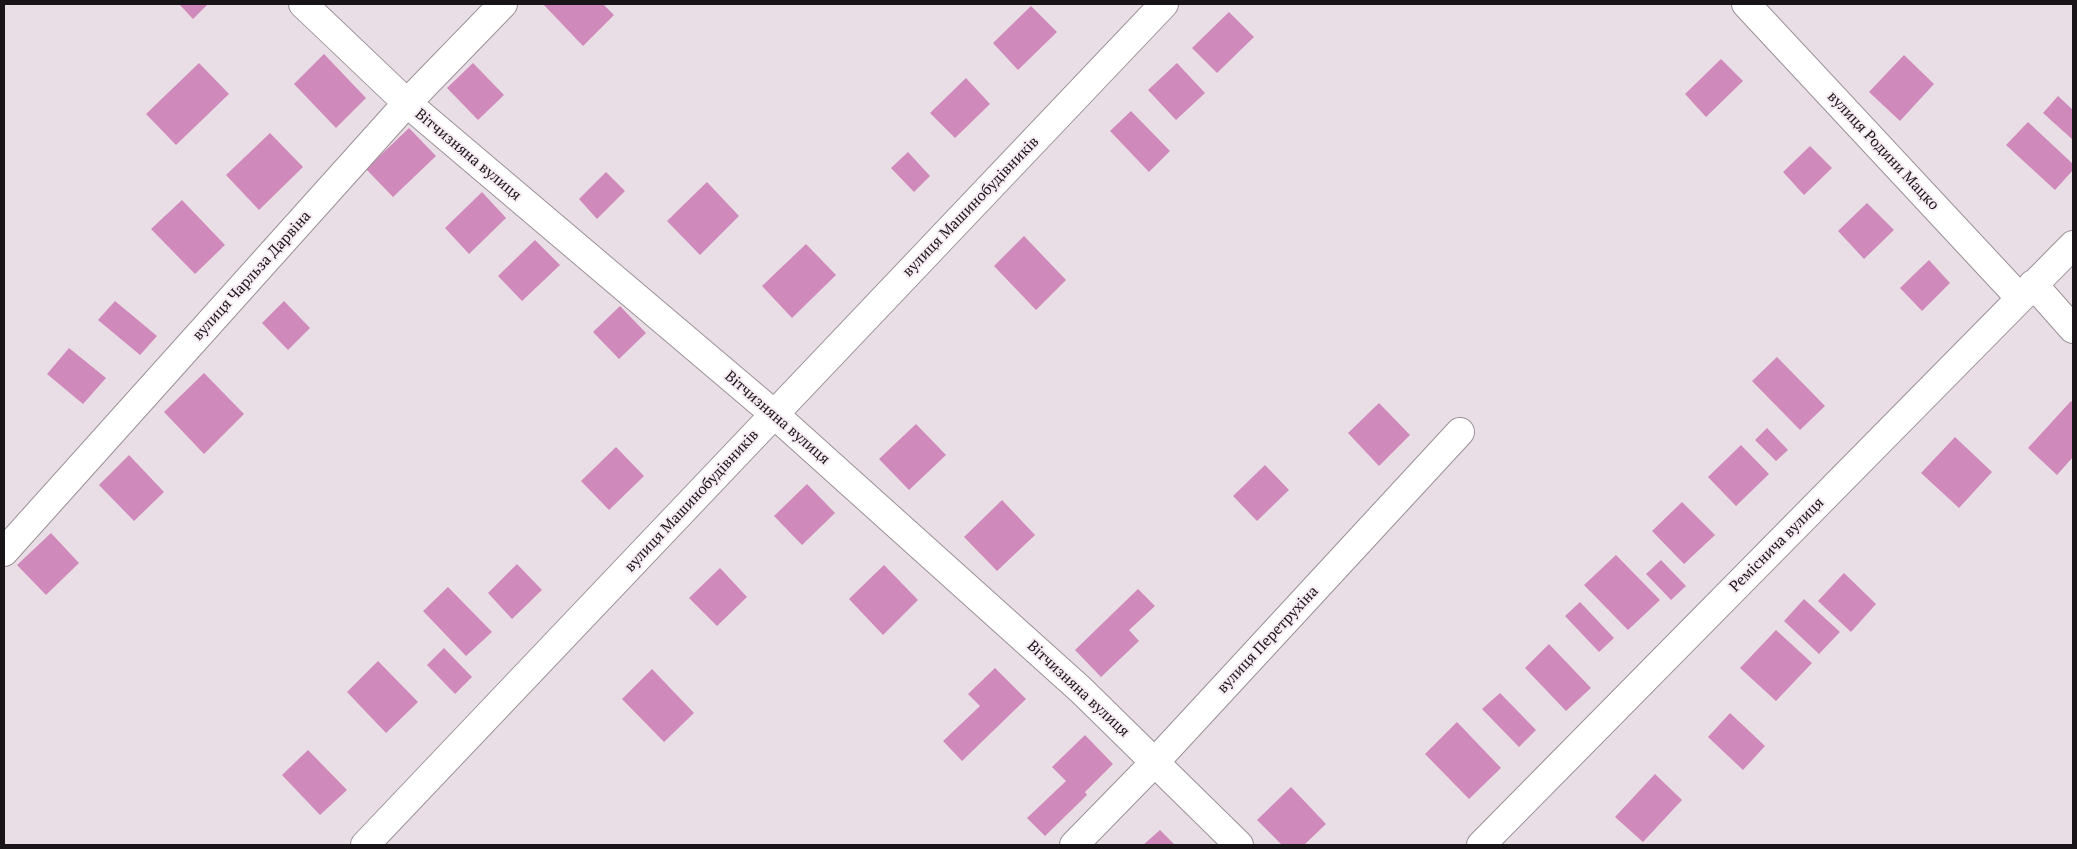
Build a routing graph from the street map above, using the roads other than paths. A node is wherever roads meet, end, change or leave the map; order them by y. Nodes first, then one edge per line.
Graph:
1 (302, 4) edge
2 (503, 4) edge
3 (1164, 4) edge
4 (1746, 4) edge
5 (407, 103) junction
6 (2073, 245) edge
7 (2026, 291) junction
8 (2073, 329) edge
9 (774, 414) junction
10 (1460, 432) dead end
11 (4, 552) edge
12 (1155, 762) junction
13 (365, 845) edge
14 (1074, 845) edge
15 (1239, 845) edge
16 (1481, 845) edge

1 - 5 street, Вітчизняна вулиця
2 - 5 street, вулиця Чарльза Дарвіна
3 - 9 street, вулиця Машинобудівників
4 - 7 street, вулиця Родини Мацко
5 - 9 street, Вітчизняна вулиця
5 - 11 street, вулиця Чарльза Дарвіна
6 - 7 street, Реміснича вулиця
7 - 8 street, вулиця Родини Мацко
7 - 16 street, Реміснича вулиця
9 - 12 street, Вітчизняна вулиця
9 - 13 street, вулиця Машинобудівників
10 - 12 street, вулиця Перетрухіна
12 - 14 street, вулиця Перетрухіна
12 - 15 street, Вітчизняна вулиця

